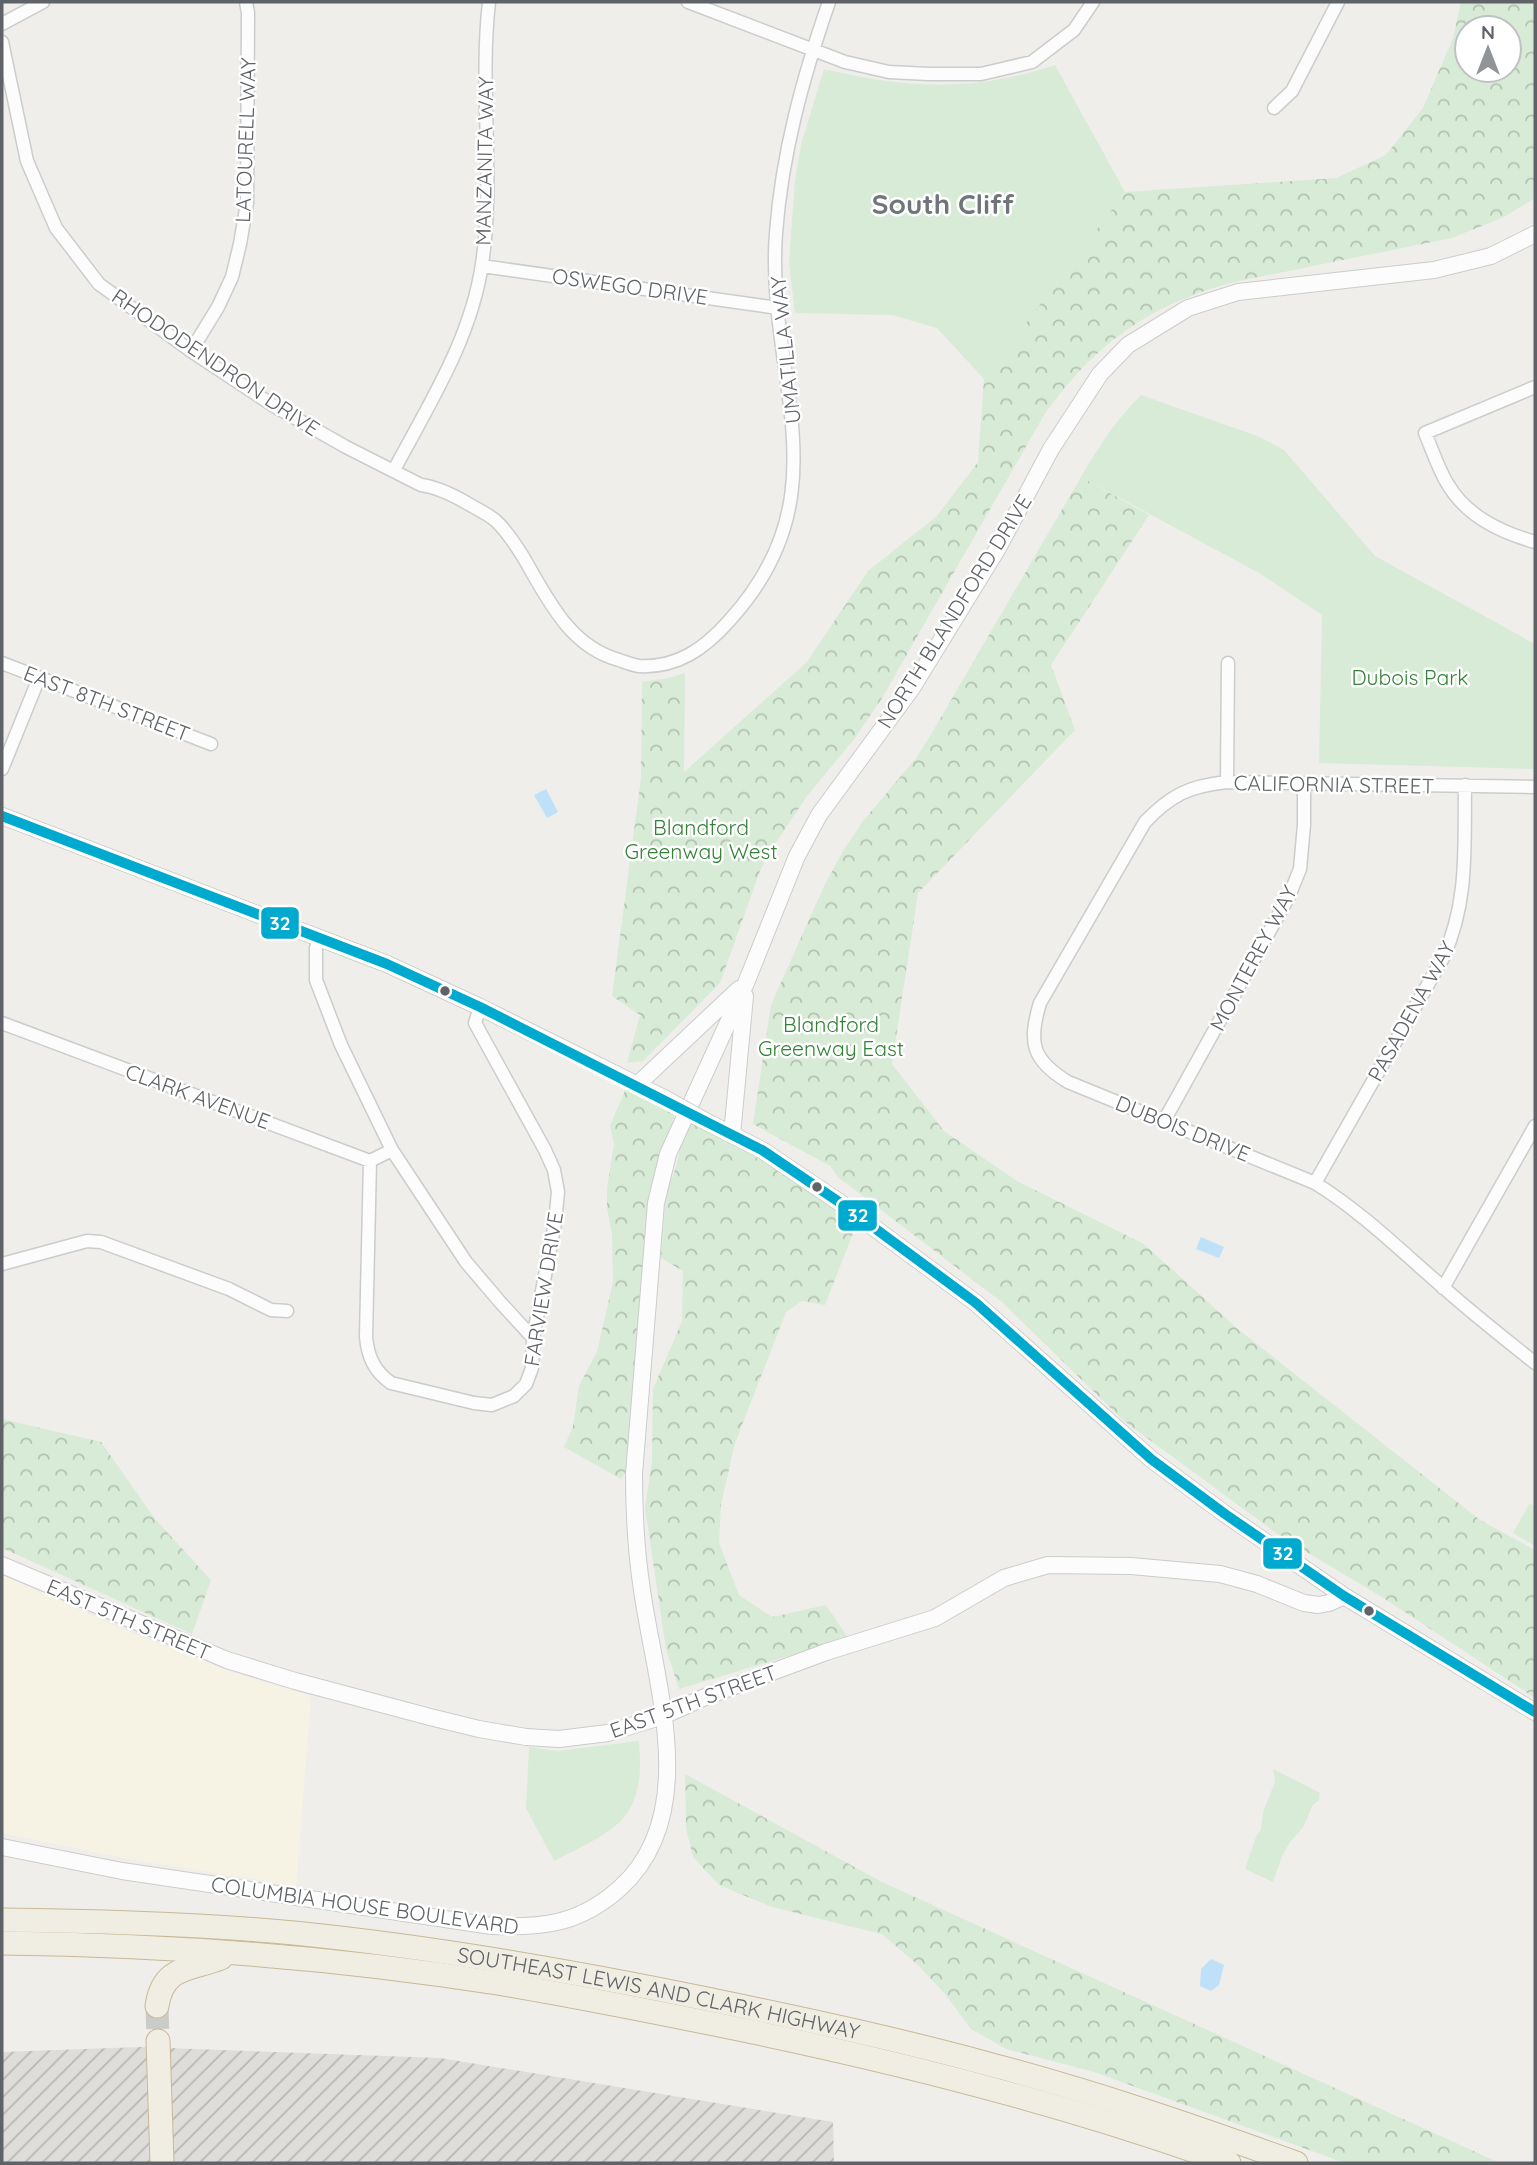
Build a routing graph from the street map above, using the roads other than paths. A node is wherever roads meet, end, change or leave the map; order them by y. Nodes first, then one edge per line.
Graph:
1 (43, 2) edge
2 (246, 2) edge
3 (489, 2) edge
4 (688, 2) edge
5 (830, 2) edge
6 (1093, 2) edge
7 (1338, 2) edge
8 (2, 24) edge
9 (2, 42) edge
10 (812, 51) junction
11 (1274, 108) dead end
12 (1535, 234) edge
13 (482, 266) junction
14 (778, 308) junction
15 (191, 351) junction
16 (1535, 387) edge
17 (394, 470) junction
18 (1535, 542) edge
19 (677, 662) joint
20 (2, 663) edge
21 (1228, 663) dead end
22 (39, 678) junction
23 (212, 744) dead end
24 (2, 769) edge
25 (1227, 782) junction
26 (1304, 784) junction
27 (1465, 785) junction
28 (1535, 786) edge
29 (2, 816) edge
30 (1145, 822) joint
31 (320, 938) junction
32 (746, 983) junction
33 (480, 1007) junction
34 (2, 1023) edge
35 (637, 1085) junction
36 (1164, 1121) junction
37 (1535, 1126) edge
38 (732, 1135) junction
39 (392, 1150) junction
40 (370, 1161) junction
41 (1315, 1183) junction
42 (2, 1264) edge
43 (1443, 1288) junction
44 (287, 1311) dead end
45 (533, 1338) junction
46 (1535, 1363) edge
47 (642, 1368) joint
48 (2, 1564) edge
49 (1343, 1596) junction
50 (1535, 1712) edge
51 (663, 1716) junction
52 (2, 1847) edge
53 (2, 1920) edge
54 (2, 1943) edge
55 (234, 1953) junction
56 (157, 2006) tunnel mouth
57 (158, 2041) tunnel mouth
58 (162, 2163) edge
59 (1229, 2163) edge
60 (1296, 2163) edge

1 - 8 street
2 - 15 street, LATOURELL WAY
3 - 13 street, MANZANITA WAY
4 - 10 street
5 - 10 street, UMATILLA WAY
6 - 10 street
7 - 11 street
9 - 15 street, RHODODENDRON DRIVE
10 - 14 street, UMATILLA WAY
12 - 32 street, NORTH BLANDFORD DRIVE
13 - 14 street, OSWEGO DRIVE
13 - 17 street, MANZANITA WAY
14 - 19 street, UMATILLA WAY
15 - 17 street, RHODODENDRON DRIVE
16 - 18 street
17 - 19 street, RHODODENDRON DRIVE
20 - 22 street, EAST 8TH STREET
21 - 25 street
22 - 23 street, EAST 8TH STREET
22 - 24 street
25 - 26 street, CALIFORNIA STREET
25 - 30 street, CALIFORNIA STREET
26 - 27 street, CALIFORNIA STREET
26 - 36 street, MONTEREY WAY
27 - 28 street, CALIFORNIA STREET
27 - 41 street, PASADENA WAY
29 - 31 street
30 - 36 street, DUBOIS DRIVE
31 - 33 street
31 - 39 street
32 - 35 street
32 - 38 street
32 - 47 street, NORTH BLANDFORD DRIVE
33 - 35 street
33 - 45 street, FARVIEW DRIVE
34 - 40 street, CLARK AVENUE
35 - 38 street, bridge
36 - 41 street, DUBOIS DRIVE
37 - 43 street
38 - 49 street
39 - 40 street
39 - 45 street
40 - 45 street, FARVIEW DRIVE
41 - 43 street, DUBOIS DRIVE
42 - 44 street
43 - 46 street, DUBOIS DRIVE
47 - 51 street, COLUMBIA HOUSE BOULEVARD
48 - 51 street, EAST 5TH STREET
49 - 50 street
49 - 51 street, EAST 5TH STREET
51 - 52 street, COLUMBIA HOUSE BOULEVARD
53 - 60 highway, SOUTHEAST LEWIS AND CLARK HIGHWAY
54 - 55 highway, SOUTHEAST LEWIS AND CLARK HIGHWAY
55 - 56 highway
55 - 59 highway, SOUTHEAST LEWIS AND CLARK HIGHWAY
57 - 58 highway

